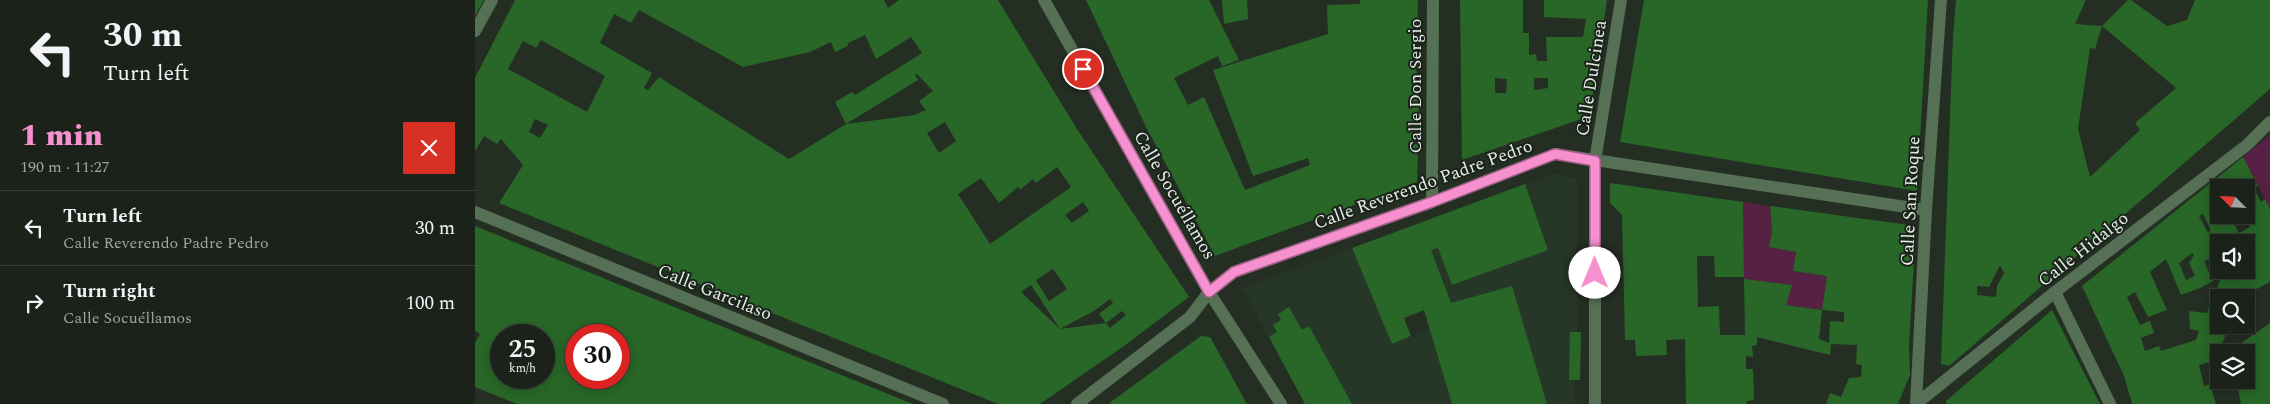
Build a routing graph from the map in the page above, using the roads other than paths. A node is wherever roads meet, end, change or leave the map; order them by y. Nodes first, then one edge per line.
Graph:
1 (491, 0) edge
2 (1044, 0) edge
3 (1433, 0) edge
4 (1621, 0) edge
5 (1941, 0) edge
6 (475, 31) edge
7 (2270, 122) edge
8 (1595, 161) junction
9 (1432, 202) junction
10 (1926, 210) junction
11 (475, 212) edge
12 (1209, 292) junction
13 (2055, 292) junction
14 (943, 404) edge
15 (1077, 404) edge
16 (1281, 404) edge
17 (1595, 404) edge
18 (1916, 404) edge
19 (2110, 404) edge

1 - 6 street
2 - 12 street, Calle Socuéllamos
3 - 9 street, Calle Don Sergio
4 - 8 street, Calle Dulcinea
5 - 10 street, Calle San Roque
7 - 13 street, Calle Hidalgo
8 - 9 street, Calle Reverendo Padre Pedro
8 - 10 street, Calle Reverendo Padre Pedro
8 - 17 street, Calle Dulcinea
9 - 12 street, Calle Reverendo Padre Pedro
10 - 18 street, Calle San Roque
11 - 14 street, Calle Garcilaso
12 - 15 street, Calle Reverendo Padre Pedro
12 - 16 street, Calle Socuéllamos
13 - 18 street, Calle Hidalgo
13 - 19 street

